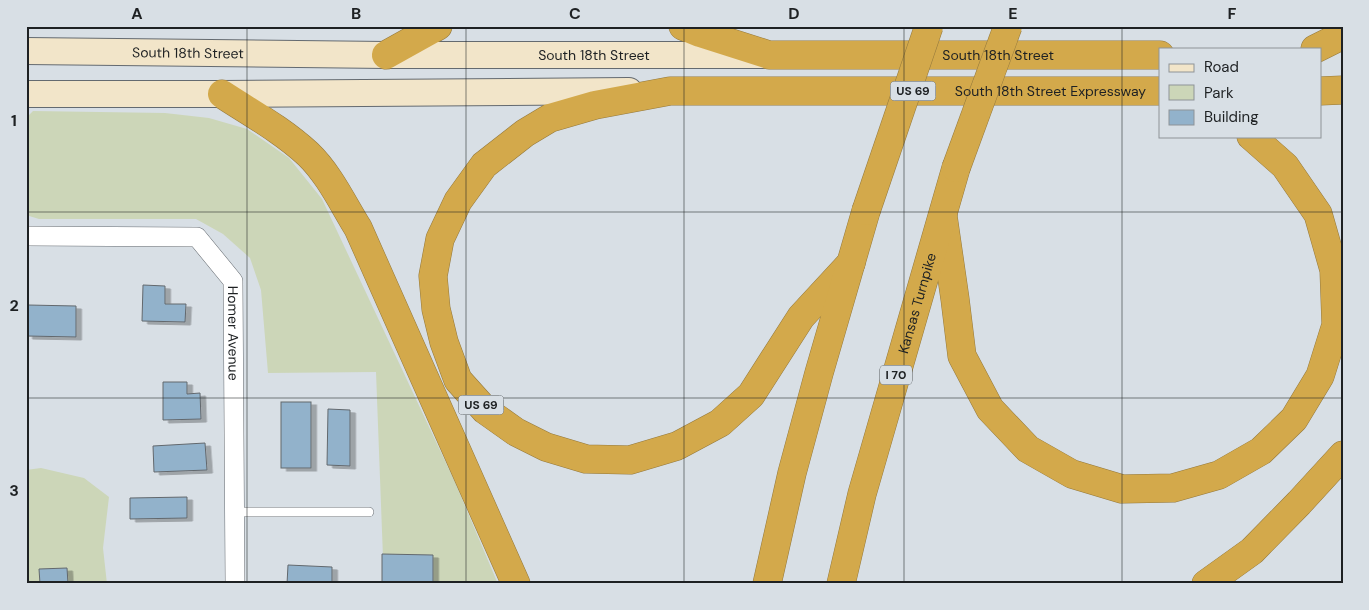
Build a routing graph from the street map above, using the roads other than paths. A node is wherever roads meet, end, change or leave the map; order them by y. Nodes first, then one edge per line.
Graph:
1 (438, 26) edge
2 (682, 26) edge
3 (928, 26) edge
4 (1008, 26) edge
5 (1343, 35) edge
6 (1317, 48) edge
7 (26, 51) edge
8 (769, 55) junction
9 (1159, 55) edge
10 (1322, 55) edge
11 (1343, 55) edge
12 (386, 56) junction
13 (1322, 90) edge
14 (1343, 90) edge
15 (670, 91) junction
16 (1159, 92) edge
17 (26, 94) edge
18 (222, 94) junction
19 (1253, 138) edge
20 (943, 216) junction
21 (26, 236) edge
22 (851, 263) junction
23 (1343, 454) edge
24 (235, 512) junction
25 (369, 512) dead end
26 (235, 584) edge
27 (516, 584) edge
28 (767, 584) edge
29 (841, 584) edge
30 (1206, 584) edge

1 - 12 highway
2 - 8 highway
3 - 22 highway, bridge
4 - 20 highway, Kansas Turnpike / I 70, bridge
5 - 6 highway
7 - 12 main road, South 18th Street
8 - 9 highway, South 18th Street
8 - 12 main road, South 18th Street
10 - 11 highway
13 - 14 highway
15 - 16 highway, South 18th Street Expressway / US 69
15 - 18 main road
15 - 22 highway, US 69
17 - 18 main road
18 - 27 highway
19 - 20 highway
20 - 29 highway, Kansas Turnpike / I 70
21 - 24 street, Homer Avenue
22 - 28 highway
23 - 30 highway
24 - 25 lane
24 - 26 street, Homer Avenue

